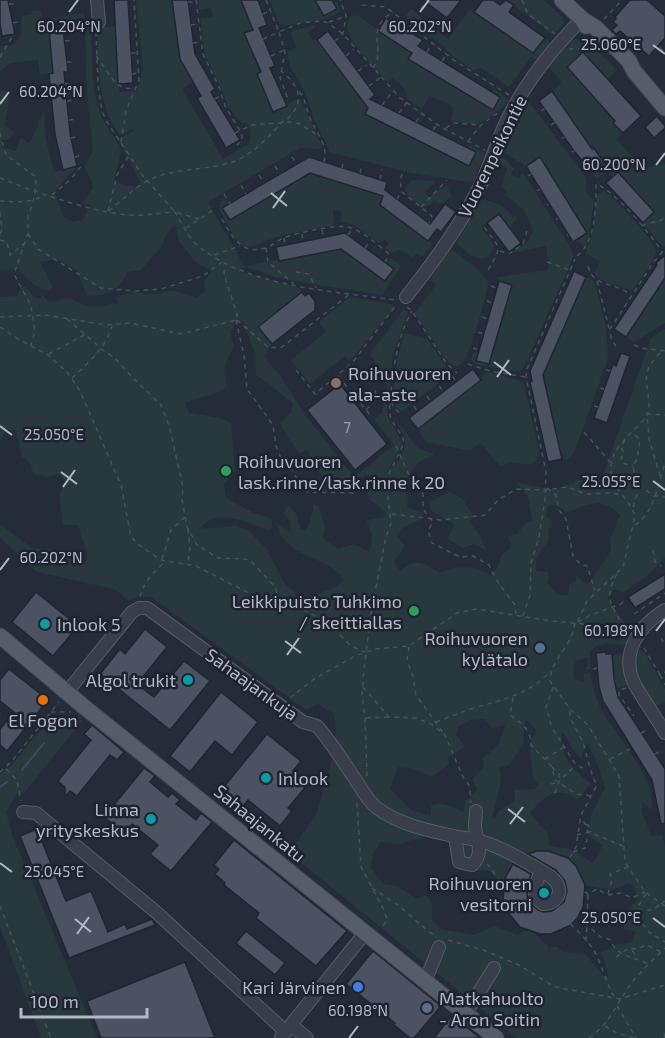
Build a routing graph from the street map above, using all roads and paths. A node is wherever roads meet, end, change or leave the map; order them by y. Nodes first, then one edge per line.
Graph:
1 (97, 0) edge
2 (134, 0) edge
3 (266, 0) edge
4 (340, 0) edge
5 (427, 0) edge
6 (522, 0) edge
7 (562, 0) edge
8 (622, 0) edge
9 (196, 1) edge
10 (188, 3) dead end
11 (9, 4) dead end
12 (15, 4) dead end
13 (362, 5) dead end
14 (421, 9) dead end
15 (270, 11) junction
16 (135, 12) junction
17 (394, 12) junction
18 (129, 13) dead end
19 (263, 14) dead end
20 (346, 16) junction
21 (399, 16) junction
22 (582, 18) junction
23 (18, 22) dead end
24 (99, 22) joint
25 (601, 22) dead end
26 (13, 23) dead end
27 (328, 23) junction
28 (395, 23) dead end
29 (199, 24) junction
30 (191, 25) dead end
31 (413, 30) junction
32 (279, 32) junction
33 (136, 33) junction
34 (412, 33) dead end
35 (130, 34) dead end
36 (343, 34) junction
37 (558, 36) dead end
38 (12, 37) dead end
39 (263, 39) dead end
40 (74, 40) dead end
41 (335, 40) dead end
42 (65, 41) dead end
43 (201, 42) junction
44 (193, 43) dead end
45 (432, 44) junction
46 (660, 47) dead end
47 (354, 49) junction
48 (284, 50) junction
49 (565, 50) dead end
50 (601, 51) dead end
51 (138, 52) junction
52 (427, 52) dead end
53 (131, 53) dead end
54 (665, 53) edge
55 (446, 55) junction
56 (96, 56) junction
57 (271, 56) dead end
58 (346, 56) dead end
59 (0, 57) edge
60 (205, 58) junction
61 (199, 61) dead end
62 (442, 61) dead end
63 (67, 62) dead end
64 (73, 62) dead end
65 (368, 64) junction
66 (461, 66) junction
67 (372, 69) junction
68 (281, 71) junction
69 (358, 71) dead end
70 (458, 71) dead end
71 (139, 73) junction
72 (132, 74) dead end
73 (213, 75) junction
74 (280, 76) junction
75 (478, 76) junction
76 (208, 78) dead end
77 (380, 78) junction
78 (275, 79) dead end
79 (475, 81) dead end
80 (74, 83) dead end
81 (65, 84) dead end
82 (493, 85) junction
83 (369, 86) dead end
84 (137, 88) junction
85 (490, 90) dead end
86 (393, 91) junction
87 (298, 92) junction
88 (222, 95) junction
89 (286, 95) junction
90 (282, 96) dead end
91 (215, 99) dead end
92 (288, 99) dead end
93 (75, 100) dead end
94 (517, 100) junction
95 (67, 101) dead end
96 (407, 102) junction
97 (382, 105) dead end
98 (545, 108) dead end
99 (665, 108) edge
100 (500, 111) dead end
101 (541, 111) dead end
102 (228, 112) junction
103 (399, 113) dead end
104 (422, 113) junction
105 (224, 114) dead end
106 (77, 119) dead end
107 (69, 120) dead end
108 (282, 122) junction
109 (416, 122) dead end
110 (555, 122) dead end
111 (437, 124) junction
112 (480, 125) junction
113 (551, 125) dead end
114 (445, 129) junction
115 (433, 130) dead end
116 (240, 131) junction
117 (235, 133) dead end
118 (452, 133) junction
119 (0, 134) edge
120 (79, 136) dead end
121 (320, 136) junction
122 (71, 138) dead end
123 (449, 138) dead end
124 (121, 142) junction
125 (468, 142) junction
126 (236, 146) dead end
127 (466, 147) dead end
128 (83, 153) dead end
129 (494, 154) junction
130 (129, 156) junction
131 (292, 156) dead end
132 (75, 157) dead end
133 (344, 159) dead end
134 (324, 162) dead end
135 (297, 164) dead end
136 (362, 164) dead end
137 (586, 164) dead end
138 (82, 165) dead end
139 (275, 166) dead end
140 (582, 166) dead end
141 (342, 168) dead end
142 (382, 169) dead end
143 (360, 173) dead end
144 (280, 174) dead end
145 (402, 174) dead end
146 (531, 174) dead end
147 (259, 175) dead end
148 (528, 176) dead end
149 (0, 179) edge
150 (380, 180) dead end
151 (447, 180) dead end
152 (147, 181) junction
153 (264, 183) dead end
154 (241, 185) dead end
155 (36, 192) junction
156 (402, 192) junction
157 (224, 194) dead end
158 (246, 194) dead end
159 (46, 195) junction
160 (51, 196) junction
161 (397, 199) dead end
162 (33, 200) junction
163 (0, 201) edge
164 (230, 204) dead end
165 (216, 208) dead end
166 (420, 208) junction
167 (0, 212) edge
168 (108, 212) junction
169 (175, 212) junction
170 (665, 218) edge
171 (199, 219) junction
172 (222, 219) dead end
173 (429, 223) dead end
174 (641, 226) junction
175 (484, 227) dead end
176 (185, 228) junction
177 (322, 229) junction
178 (352, 229) junction
179 (527, 230) dead end
180 (492, 231) dead end
181 (28, 233) junction
182 (489, 233) junction
183 (0, 234) edge
184 (302, 234) junction
185 (348, 235) dead end
186 (284, 238) junction
187 (324, 238) dead end
188 (0, 240) edge
189 (371, 240) junction
190 (303, 242) dead end
191 (25, 243) junction
192 (285, 245) dead end
193 (503, 245) dead end
194 (241, 246) junction
195 (266, 248) junction
196 (365, 248) dead end
197 (499, 249) junction
198 (665, 249) edge
199 (662, 252) junction
200 (213, 256) junction
201 (577, 256) dead end
202 (575, 259) dead end
203 (222, 262) junction
204 (385, 262) dead end
205 (548, 262) dead end
206 (226, 264) junction
207 (588, 266) dead end
208 (488, 270) dead end
209 (570, 270) junction
210 (296, 272) dead end
211 (645, 274) junction
212 (649, 277) dead end
213 (597, 281) junction
214 (295, 285) junction
215 (491, 286) dead end
216 (497, 288) dead end
217 (317, 289) junction
218 (635, 290) junction
219 (639, 292) dead end
220 (560, 293) junction
221 (351, 294) junction
222 (563, 294) dead end
223 (631, 296) junction
224 (402, 300) junction
225 (487, 301) dead end
226 (493, 303) dead end
227 (625, 306) junction
228 (628, 308) dead end
229 (32, 315) junction
230 (0, 317) edge
231 (482, 317) dead end
232 (67, 319) junction
233 (488, 319) dead end
234 (236, 320) junction
235 (614, 322) junction
236 (113, 324) junction
237 (618, 324) dead end
238 (0, 327) edge
239 (610, 329) junction
240 (478, 332) dead end
241 (85, 334) junction
242 (484, 334) dead end
243 (634, 345) dead end
244 (31, 346) junction
245 (616, 346) dead end
246 (101, 348) junction
247 (473, 348) dead end
248 (479, 350) dead end
249 (664, 351) edge
250 (48, 355) junction
251 (468, 364) dead end
252 (296, 370) dead end
253 (606, 370) dead end
254 (610, 371) dead end
255 (457, 373) dead end
256 (337, 375) junction
257 (452, 376) dead end
258 (526, 377) junction
259 (71, 378) junction
260 (456, 381) dead end
261 (440, 386) dead end
262 (600, 388) dead end
263 (376, 390) dead end
264 (604, 390) dead end
265 (443, 391) dead end
266 (427, 396) dead end
267 (390, 401) junction
268 (430, 401) dead end
269 (594, 405) dead end
270 (414, 406) dead end
271 (597, 407) dead end
272 (366, 410) junction
273 (417, 411) dead end
274 (647, 414) junction
275 (402, 415) dead end
276 (665, 415) edge
277 (371, 416) dead end
278 (584, 432) dead end
279 (633, 433) junction
280 (625, 439) junction
281 (539, 440) junction
282 (543, 440) dead end
283 (396, 446) dead end
284 (399, 455) junction
285 (547, 456) dead end
286 (542, 457) junction
287 (613, 459) junction
288 (622, 463) junction
289 (665, 463) edge
290 (612, 464) junction
291 (633, 466) junction
292 (660, 476) junction
293 (638, 485) junction
294 (387, 488) junction
295 (546, 489) junction
296 (622, 496) junction
297 (654, 496) junction
298 (665, 497) edge
299 (633, 509) junction
300 (392, 514) junction
301 (185, 517) junction
302 (634, 525) junction
303 (188, 527) junction
304 (653, 550) dead end
305 (162, 560) junction
306 (166, 561) junction
307 (188, 564) junction
308 (661, 566) dead end
309 (618, 573) junction
310 (595, 591) junction
311 (664, 593) edge
312 (278, 600) junction
313 (625, 600) dead end
314 (139, 601) dead end
315 (643, 603) dead end
316 (645, 606) junction
317 (613, 607) junction
318 (665, 610) edge
319 (634, 614) dead end
320 (516, 616) junction
321 (522, 617) junction
322 (577, 622) junction
323 (624, 633) junction
324 (0, 636) edge
325 (631, 636) dead end
326 (661, 638) dead end
327 (665, 645) edge
328 (410, 646) junction
329 (644, 647) dead end
330 (366, 652) junction
331 (597, 668) dead end
332 (593, 669) dead end
333 (551, 672) junction
334 (665, 672) edge
335 (660, 675) junction
336 (665, 685) edge
337 (363, 686) junction
338 (553, 686) junction
339 (630, 686) dead end
340 (64, 695) junction
341 (513, 698) junction
342 (287, 701) dead end
343 (570, 710) junction
344 (50, 712) junction
345 (78, 712) dead end
346 (634, 716) dead end
347 (389, 717) junction
348 (365, 718) junction
349 (436, 722) junction
350 (645, 731) dead end
351 (642, 733) dead end
352 (665, 733) edge
353 (445, 735) junction
354 (565, 747) junction
355 (630, 749) dead end
356 (659, 752) dead end
357 (655, 754) dead end
358 (544, 759) junction
359 (610, 760) junction
360 (576, 765) junction
361 (552, 767) junction
362 (6, 768) junction
363 (588, 770) junction
364 (0, 772) edge
365 (560, 780) junction
366 (557, 783) junction
367 (551, 784) dead end
368 (362, 790) junction
369 (555, 793) dead end
370 (592, 797) junction
371 (476, 811) joint
372 (23, 812) joint
373 (581, 819) junction
374 (585, 824) junction
375 (589, 832) junction
376 (593, 834) junction
377 (577, 835) junction
378 (455, 837) junction
379 (478, 840) junction
380 (623, 846) junction
381 (573, 852) junction
382 (478, 856) junction
383 (628, 867) junction
384 (541, 871) junction
385 (556, 881) junction
386 (371, 887) junction
387 (646, 892) junction
388 (588, 894) junction
389 (608, 895) junction
390 (665, 901) edge
391 (544, 902) junction
392 (661, 904) junction
393 (0, 906) edge
394 (665, 906) edge
395 (637, 908) junction
396 (587, 925) junction
397 (372, 932) junction
398 (586, 941) junction
399 (665, 942) edge
400 (439, 947) dead end
401 (665, 948) edge
402 (632, 949) junction
403 (636, 950) junction
404 (661, 952) junction
405 (622, 954) junction
406 (635, 955) junction
407 (616, 957) dead end
408 (637, 959) junction
409 (649, 964) junction
410 (494, 968) dead end
411 (424, 980) junction
412 (665, 985) edge
413 (615, 999) junction
414 (620, 999) junction
415 (617, 1006) junction
416 (466, 1013) junction
417 (604, 1026) junction
418 (286, 1032) edge
419 (665, 1033) edge
420 (51, 1038) edge
421 (307, 1038) edge
422 (496, 1038) edge
423 (589, 1038) edge
424 (635, 1038) edge
425 (664, 1038) edge

1 - 24 street
2 - 16 path
3 - 15 path
4 - 20 path
5 - 14 path
6 - 37 path
7 - 22 main road
8 - 25 path
9 - 10 path
9 - 29 path
11 - 12 path
13 - 17 path
15 - 19 path
15 - 32 path
16 - 18 path
16 - 33 path
17 - 21 path
17 - 67 path
20 - 27 path
20 - 36 path
21 - 28 path
21 - 31 path
22 - 94 street, Vuorenpeikontie
22 - 99 main road
23 - 26 path
24 - 56 path
27 - 32 path
27 - 36 path
29 - 30 path
29 - 43 path
31 - 34 path
31 - 45 path
32 - 39 path
32 - 48 path
33 - 35 path
33 - 51 path
36 - 41 path
36 - 47 path
38 - 59 path
40 - 42 path
43 - 44 path
43 - 60 path
45 - 52 path
45 - 55 path
46 - 54 path
47 - 58 path
47 - 65 path
48 - 57 path
48 - 68 path
49 - 50 path
51 - 53 path
51 - 71 path
55 - 62 path
55 - 66 path
56 - 84 path
56 - 124 path
60 - 61 path
60 - 73 path
63 - 64 path
65 - 67 path
65 - 69 path
66 - 70 path
66 - 75 path
67 - 77 path
68 - 74 path
68 - 87 path
71 - 72 path
71 - 84 path
73 - 76 path
73 - 88 path
74 - 78 path
74 - 89 path
75 - 79 path
75 - 82 path
77 - 83 path
77 - 86 path
80 - 81 path
82 - 85 path
82 - 94 path
84 - 124 path
86 - 96 path
86 - 97 path
87 - 108 path
87 - 121 path
88 - 91 path
88 - 102 path
89 - 90 path
89 - 92 path
93 - 95 path
94 - 129 street, Vuorenpeikontie
96 - 103 path
96 - 104 path
98 - 101 path
100 - 112 path
102 - 105 path
102 - 116 path
104 - 109 path
104 - 111 path
106 - 107 path
108 - 116 path
108 - 121 path
108 - 152 path
110 - 113 path
111 - 114 path
111 - 115 path
112 - 114 path
112 - 125 path
114 - 118 path
116 - 117 path
116 - 126 path
118 - 123 path
118 - 125 path
119 - 155 path
120 - 122 path
121 - 134 path
124 - 130 path
125 - 127 path
125 - 129 path
128 - 132 path
129 - 224 street, Vuorenpeikontie
130 - 152 path
130 - 168 path
131 - 135 path
133 - 141 path
136 - 143 path
137 - 140 path
138 - 160 path
139 - 144 path
142 - 150 path
145 - 156 path
146 - 148 path
147 - 153 path
149 - 155 path
151 - 166 path
152 - 168 path
152 - 169 path
154 - 158 path
155 - 159 path
155 - 162 path
156 - 161 path
156 - 166 path
157 - 164 path
159 - 160 path
159 - 162 path
160 - 168 path
162 - 163 path
162 - 181 path
165 - 171 path
166 - 173 path
167 - 183 path
168 - 169 path
169 - 171 path
169 - 176 path
170 - 174 path
171 - 176 path
172 - 194 path
174 - 199 path
174 - 201 path
175 - 182 path
176 - 200 path
177 - 178 path
177 - 184 path
177 - 187 path
178 - 185 path
178 - 189 path
179 - 197 path
180 - 182 path
181 - 191 path
181 - 203 path
182 - 197 path
184 - 186 path
184 - 190 path
186 - 192 path
186 - 195 path
188 - 191 path
189 - 196 path
189 - 204 path
191 - 229 path
193 - 197 path
194 - 195 path
194 - 200 path
195 - 214 path
197 - 208 path
198 - 199 path
199 - 211 path
200 - 203 path
202 - 209 path
203 - 206 path
205 - 209 path
206 - 214 path
206 - 234 path
207 - 213 path
209 - 220 path
210 - 217 path
211 - 212 path
211 - 218 path
213 - 223 path
213 - 239 path
214 - 217 path
215 - 216 path
217 - 221 path
218 - 219 path
218 - 223 path
220 - 222 path
220 - 258 path
221 - 224 path
221 - 234 path
223 - 227 path
224 - 256 path
225 - 226 path
227 - 228 path
227 - 235 path
229 - 230 path
229 - 232 path
229 - 244 path
231 - 233 path
232 - 236 path
232 - 241 path
234 - 236 path
234 - 294 path
235 - 237 path
235 - 239 path
236 - 246 path
238 - 244 path
239 - 245 path
240 - 242 path
241 - 246 path
241 - 250 path
243 - 249 path
244 - 250 path
246 - 259 path
246 - 301 path
247 - 248 path
249 - 274 path
250 - 259 path
251 - 258 path
252 - 256 path
253 - 254 path
255 - 267 path
256 - 272 path
257 - 260 path
258 - 281 path
259 - 305 path
261 - 265 path
262 - 264 path
263 - 272 path
266 - 268 path
267 - 275 path
267 - 284 path
269 - 271 path
270 - 273 path
272 - 277 path
274 - 276 path
274 - 279 path
274 - 292 path
278 - 290 path
279 - 280 path
279 - 291 path
280 - 287 path
280 - 288 path
281 - 282 path
281 - 286 path
283 - 284 path
284 - 294 path
284 - 320 path
285 - 286 path
286 - 295 path
287 - 288 path
287 - 290 path
288 - 291 path
289 - 292 path
290 - 296 path
291 - 293 path
292 - 297 path
293 - 297 path
293 - 299 path
294 - 300 path
295 - 296 path
295 - 300 path
295 - 310 path
295 - 321 path
296 - 299 path
297 - 298 path
297 - 302 path
299 - 302 path
300 - 330 path
301 - 303 path
301 - 305 path
302 - 309 path
303 - 307 path
303 - 312 path
304 - 308 path
305 - 306 path
306 - 307 path
306 - 314 path
307 - 312 path
309 - 310 path
309 - 317 path
310 - 322 path
311 - 316 path
312 - 330 path
313 - 317 path
315 - 316 path
316 - 319 path
317 - 322 path
317 - 323 path
318 - 352 street
320 - 321 path
320 - 328 path
321 - 322 path
322 - 323 path
322 - 333 path
323 - 325 path
324 - 340 main road, Sahaajankatu
326 - 327 path
328 - 330 path
328 - 349 path
329 - 335 path
330 - 337 path
330 - 342 path
331 - 332 path
333 - 338 path
333 - 341 path
334 - 335 path
335 - 336 path
337 - 347 path
337 - 348 path
338 - 343 path
338 - 354 path
339 - 346 path
340 - 344 path
340 - 368 street, Sahaajankuja
340 - 397 main road, Sahaajankatu
341 - 349 path
341 - 358 path
343 - 359 path
343 - 363 path
344 - 345 path
344 - 362 path
347 - 348 path
347 - 353 path
348 - 368 path
349 - 353 path
350 - 351 path
353 - 371 path
354 - 358 path
354 - 360 path
355 - 359 path
356 - 357 path
358 - 361 path
359 - 380 path
360 - 363 path
360 - 365 path
361 - 365 path
361 - 366 path
362 - 364 path
362 - 372 path
363 - 370 path
365 - 366 path
366 - 367 path
366 - 369 path
366 - 370 path
368 - 378 street, Sahaajankuja
368 - 386 path
370 - 373 path
371 - 379 street
372 - 418 street
373 - 374 path
373 - 377 path
374 - 375 path
374 - 376 path
375 - 376 path
375 - 377 path
375 - 381 path
376 - 380 path
377 - 381 path
378 - 379 street, Sahaajankuja
378 - 382 street
379 - 382 street
379 - 384 street, Sahaajankuja
380 - 383 path
381 - 385 path
382 - 391 path
383 - 387 path
383 - 389 path
384 - 385 street, Sahaajankuja
384 - 391 street
385 - 388 path
385 - 391 street
386 - 397 path
386 - 413 path
387 - 389 path
387 - 392 path
387 - 395 path
388 - 389 path
388 - 396 path
390 - 392 path
391 - 398 path
392 - 394 path
392 - 395 path
393 - 420 path
395 - 399 path
396 - 398 path
396 - 405 path
397 - 411 main road, Sahaajankatu
397 - 418 street
398 - 413 path
400 - 411 street
401 - 404 path
402 - 403 path
402 - 405 path
402 - 406 path
403 - 404 path
403 - 406 path
404 - 409 path
405 - 407 path
405 - 408 path
406 - 408 path
408 - 409 path
409 - 414 path
410 - 416 street
411 - 416 main road, Sahaajankatu
412 - 414 path
413 - 414 path
414 - 415 path
415 - 417 path
415 - 424 path
416 - 422 main road, Sahaajankatu
417 - 423 path
417 - 424 path
418 - 421 street
419 - 425 path

